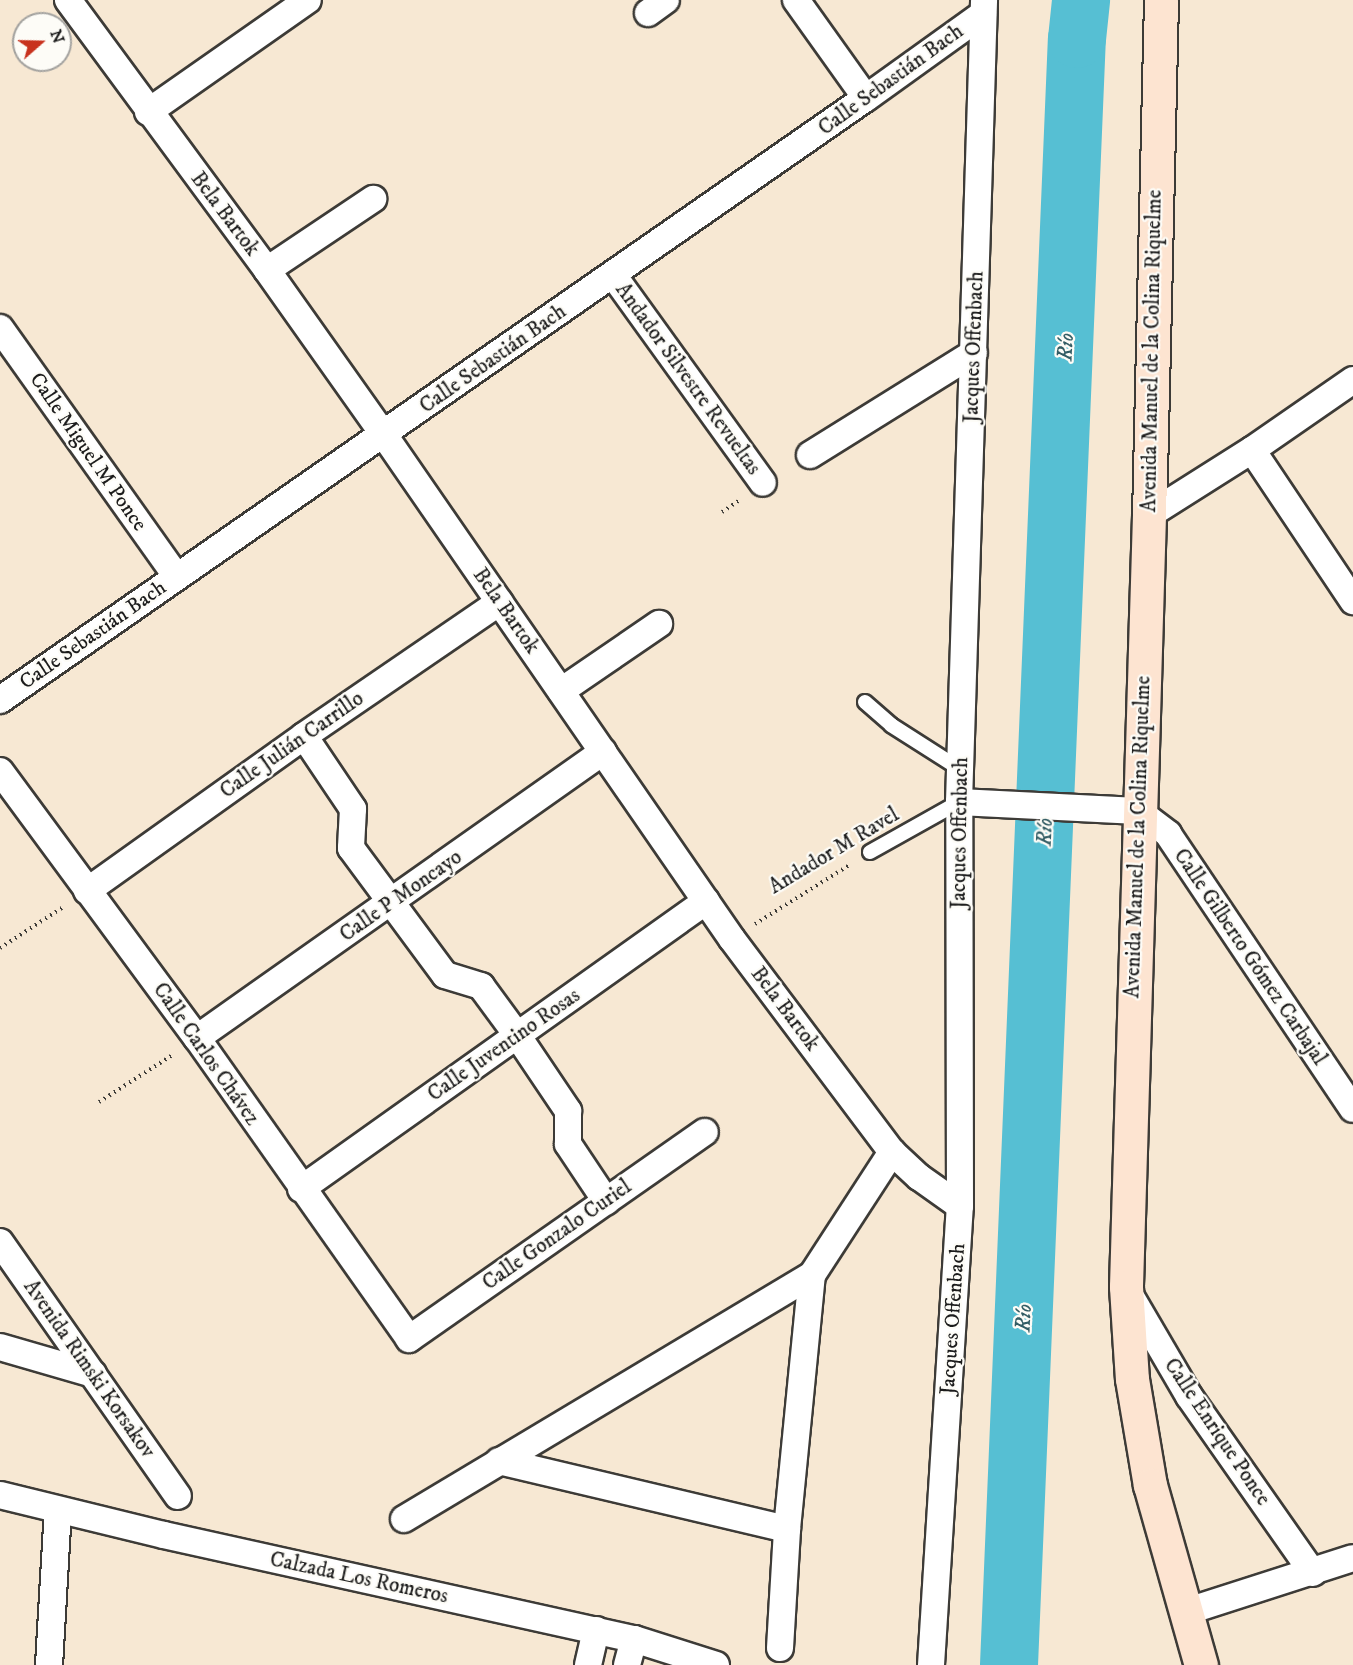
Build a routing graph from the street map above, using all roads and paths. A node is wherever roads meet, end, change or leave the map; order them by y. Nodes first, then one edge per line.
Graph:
1 (68, 0) edge
2 (308, 0) edge
3 (796, 0) edge
4 (1161, 0) edge
5 (984, 7) edge
6 (866, 98) junction
7 (148, 112) junction
8 (373, 199) dead end
9 (267, 270) junction
10 (613, 275) junction
11 (0, 328) edge
12 (974, 353) junction
13 (1353, 380) edge
14 (384, 435) junction
15 (1252, 450) junction
16 (810, 456) dead end
17 (763, 483) dead end
18 (1149, 515) junction
19 (177, 577) junction
20 (1353, 601) edge
21 (500, 602) junction
22 (659, 624) dead end
23 (561, 691) junction
24 (0, 700) edge
25 (865, 702) dead end
26 (304, 736) junction
27 (603, 752) junction
28 (960, 769) junction
29 (0, 771) edge
30 (959, 802) junction
31 (1124, 811) junction
32 (870, 852) joint
33 (87, 891) junction
34 (706, 901) junction
35 (391, 904) junction
36 (732, 939) junction
37 (0, 948) edge
38 (517, 1035) junction
39 (197, 1038) junction
40 (99, 1102) dead end
41 (1353, 1109) edge
42 (705, 1132) dead end
43 (892, 1152) junction
44 (301, 1189) junction
45 (606, 1201) junction
46 (960, 1206) junction
47 (0, 1242) edge
48 (812, 1275) junction
49 (1126, 1287) junction
50 (409, 1339) joint
51 (0, 1347) edge
52 (93, 1374) junction
53 (499, 1461) junction
54 (0, 1495) edge
55 (178, 1496) dead end
56 (58, 1510) junction
57 (404, 1519) dead end
58 (787, 1528) junction
59 (1353, 1558) edge
60 (1313, 1573) junction
61 (1185, 1612) junction
62 (596, 1630) junction
63 (634, 1639) junction
64 (780, 1648) dead end
65 (49, 1665) edge
66 (588, 1665) edge
67 (627, 1665) edge
68 (716, 1665) edge
69 (931, 1665) edge
70 (1201, 1665) edge

1 - 7 street, Bela Bartok
2 - 7 street
3 - 6 street
4 - 18 street, Avenida Manuel de la Colina Riquelme
5 - 6 street, Calle Sebastián Bach
5 - 12 street, Jacques Offenbach
6 - 10 street, Calle Sebastián Bach
7 - 9 street, Bela Bartok
8 - 9 street
9 - 14 street, Bela Bartok
10 - 14 street, Calle Sebastián Bach
10 - 17 street, Andador Silvestre Revueltas
11 - 19 street, Calle Miguel M Ponce
12 - 16 street
12 - 28 street, Jacques Offenbach
13 - 15 street
14 - 19 street, Calle Sebastián Bach
14 - 21 street, Bela Bartok
15 - 18 street
15 - 20 street
18 - 31 street, Avenida Manuel de la Colina Riquelme
19 - 24 street, Calle Sebastián Bach
21 - 23 street, Bela Bartok
21 - 26 street, Calle Julián Carrillo
22 - 23 street
23 - 27 street, Bela Bartok
25 - 28 lane
26 - 33 street, Calle Julián Carrillo
26 - 35 street
27 - 34 street, Bela Bartok
27 - 35 street, Calle P Moncayo
28 - 30 street, Jacques Offenbach
29 - 33 street, Calle Carlos Chávez
30 - 31 street
30 - 32 lane, Andador M Ravel
30 - 46 street, Jacques Offenbach
31 - 41 street, Calle Gilberto Gómez Carbajal
31 - 49 street, Avenida Manuel de la Colina Riquelme
32 - 36 path, Andador M Ravel
33 - 37 path
33 - 39 street, Calle Carlos Chávez
34 - 36 street, Bela Bartok
34 - 38 street, Calle Juventino Rosas
35 - 38 street
35 - 39 street, Calle P Moncayo
36 - 43 street, Bela Bartok
38 - 44 street, Calle Juventino Rosas
38 - 45 street
39 - 40 path
39 - 44 street, Calle Carlos Chávez
42 - 45 street, Calle Gonzalo Curiel
43 - 46 street, Bela Bartok
43 - 48 street
44 - 50 street, Calle Carlos Chávez
45 - 50 street, Calle Gonzalo Curiel
46 - 69 street, Jacques Offenbach
47 - 52 street, Avenida Rimski Korsakov
48 - 53 street
48 - 58 street
49 - 60 street, Calle Enrique Ponce
49 - 61 street, Avenida Manuel de la Colina Riquelme
51 - 52 street
52 - 55 street, Avenida Rimski Korsakov
53 - 57 street
53 - 58 street
54 - 56 street, Calzada Los Romeros
56 - 62 street, Calzada Los Romeros
56 - 65 street
58 - 64 street
59 - 60 street
60 - 61 street
61 - 70 street, Avenida Manuel de la Colina Riquelme
62 - 63 street, Calzada Los Romeros
62 - 66 street
63 - 67 street
63 - 68 street, Calzada Los Romeros

